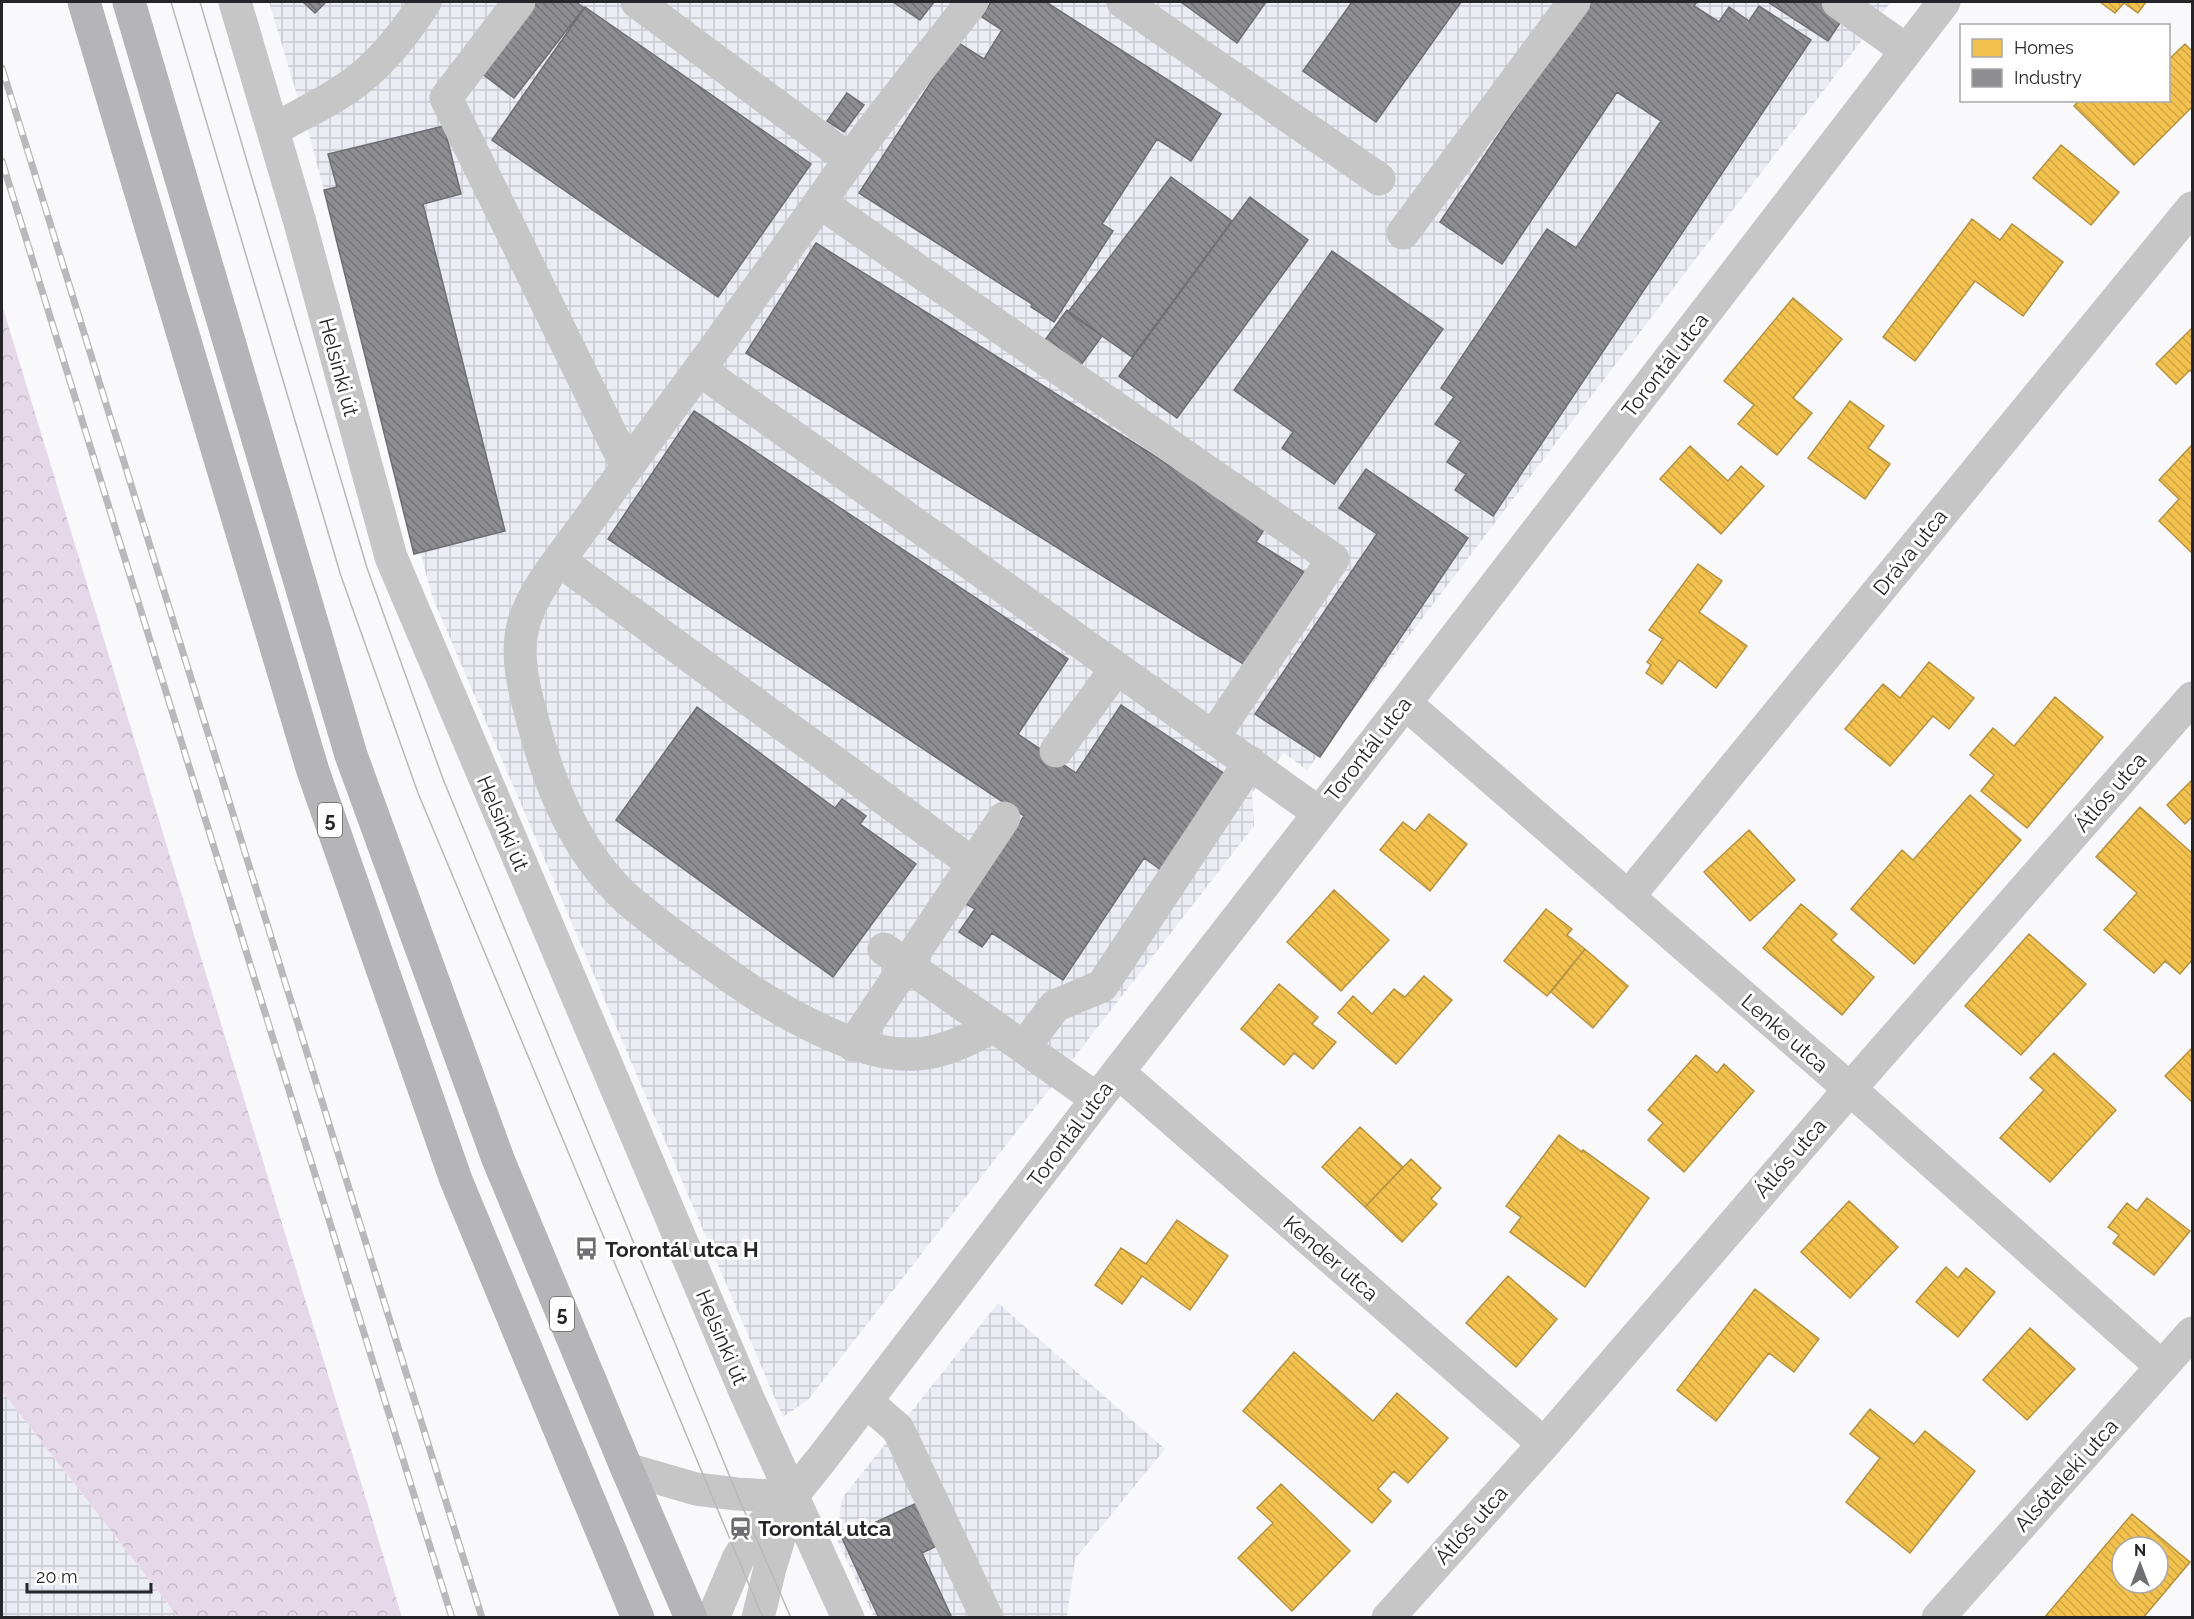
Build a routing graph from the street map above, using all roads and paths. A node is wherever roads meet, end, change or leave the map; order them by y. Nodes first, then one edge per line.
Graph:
1 (84, 2) edge
2 (129, 2) edge
3 (235, 2) edge
4 (425, 2) edge
5 (519, 2) edge
6 (637, 2) edge
7 (972, 2) edge
8 (1123, 2) edge
9 (1574, 2) edge
10 (1838, 2) edge
11 (1944, 2) edge
12 (1906, 50) junction
13 (273, 130) junction
14 (850, 160) junction
15 (1379, 179) dead end
16 (821, 203) junction
17 (2193, 208) edge
18 (1403, 233) dead end
19 (700, 370) junction
20 (627, 467) junction
21 (559, 560) junction
22 (1116, 669) junction
23 (2193, 698) edge
24 (1405, 703) junction
25 (1214, 736) junction
26 (1056, 751) dead end
27 (1250, 762) junction
28 (1319, 813) junction
29 (1004, 818) dead end
30 (973, 864) junction
31 (1628, 897) junction
32 (896, 957) junction
33 (994, 1026) junction
34 (853, 1045) junction
35 (1024, 1047) junction
36 (1118, 1072) junction
37 (1850, 1089) junction
38 (1096, 1099) junction
39 (2193, 1333) edge
40 (2162, 1367) junction
41 (867, 1402) junction
42 (1544, 1444) junction
43 (627, 1469) junction
44 (791, 1497) junction
45 (638, 1617) edge
46 (691, 1617) edge
47 (713, 1617) edge
48 (758, 1617) edge
49 (848, 1617) edge
50 (987, 1617) edge
51 (1388, 1617) edge
52 (1938, 1617) edge

1 - 45 main road, 5
2 - 43 main road, 5
3 - 13 street, Helsinki út
4 - 13 street
5 - 20 street
6 - 14 street
7 - 14 street
8 - 15 street
9 - 18 street
10 - 12 street
11 - 12 street, Torontál utca
12 - 24 street, Torontál utca
13 - 44 street, Helsinki út
14 - 16 street
16 - 19 street
16 - 25 street
17 - 31 street, Dráva utca
19 - 20 street
19 - 22 street
20 - 21 street
21 - 30 street
21 - 34 street
22 - 25 street
22 - 26 street
23 - 37 street, Átlós utca
24 - 28 street, Torontál utca
24 - 31 street, Lenke utca
25 - 27 street
27 - 28 street
27 - 35 street
28 - 36 street, Torontál utca
29 - 30 street
30 - 32 street
31 - 37 street, Lenke utca
32 - 33 street
32 - 34 street
33 - 34 street
33 - 35 street
35 - 38 street
36 - 38 street, Torontál utca
36 - 42 street, Kender utca
37 - 40 street, Lenke utca
37 - 42 street, Átlós utca
38 - 41 street, Torontál utca
39 - 40 street, Alsóteleki utca
40 - 52 street, Alsóteleki utca
41 - 44 street, Torontál utca
41 - 50 street
42 - 51 street, Átlós utca
43 - 44 street
43 - 46 main road, 5
44 - 47 street, Torontál utca
44 - 48 street, Torontál utca
44 - 49 street, Helsinki út

